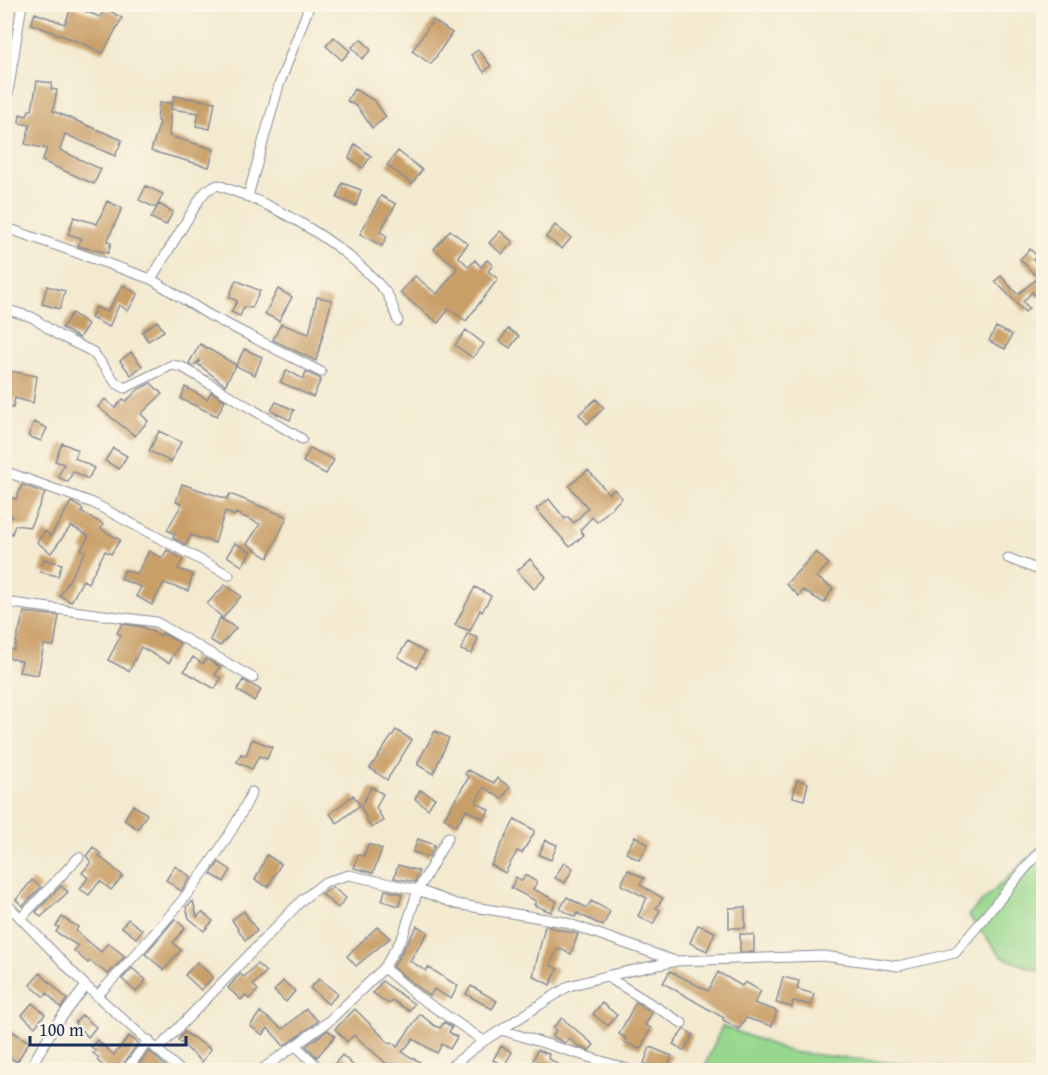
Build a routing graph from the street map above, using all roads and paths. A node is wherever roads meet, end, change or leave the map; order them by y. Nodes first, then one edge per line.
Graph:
1 (22, 4) edge
2 (310, 4) edge
3 (4, 118) edge
4 (248, 196) junction
5 (4, 227) edge
6 (151, 279) junction
7 (4, 309) edge
8 (398, 321) dead end
9 (321, 372) dead end
10 (302, 439) dead end
11 (4, 471) edge
12 (1008, 558) dead end
13 (1044, 572) edge
14 (228, 575) dead end
15 (4, 602) edge
16 (253, 678) dead end
17 (252, 792) dead end
18 (448, 837) dead end
19 (1044, 846) edge
20 (79, 857) dead end
21 (418, 890) junction
22 (4, 901) edge
23 (21, 918) junction
24 (677, 961) junction
25 (384, 968) junction
26 (606, 976) junction
27 (86, 986) junction
28 (97, 996) junction
29 (682, 1023) dead end
30 (502, 1030) junction
31 (149, 1040) junction
32 (484, 1041) junction
33 (295, 1045) junction
34 (158, 1049) junction
35 (28, 1071) edge
36 (126, 1071) edge
37 (180, 1071) edge
38 (261, 1071) edge
39 (321, 1071) edge
40 (446, 1071) edge
41 (630, 1071) edge

1 - 3 street
2 - 4 street
4 - 6 street
4 - 8 street
5 - 6 street
6 - 9 street
7 - 10 street
11 - 14 street
12 - 13 street
15 - 16 street
17 - 28 street
18 - 21 street
19 - 24 street
20 - 23 street
21 - 24 street
21 - 25 street
21 - 34 street
22 - 23 street
23 - 27 street
24 - 26 street
25 - 32 street
25 - 33 street
26 - 29 street
26 - 30 street
27 - 28 street
27 - 35 street
28 - 31 street
30 - 32 street
30 - 41 street
31 - 34 street
31 - 36 street
32 - 40 street
33 - 38 street
33 - 39 street
34 - 37 street

